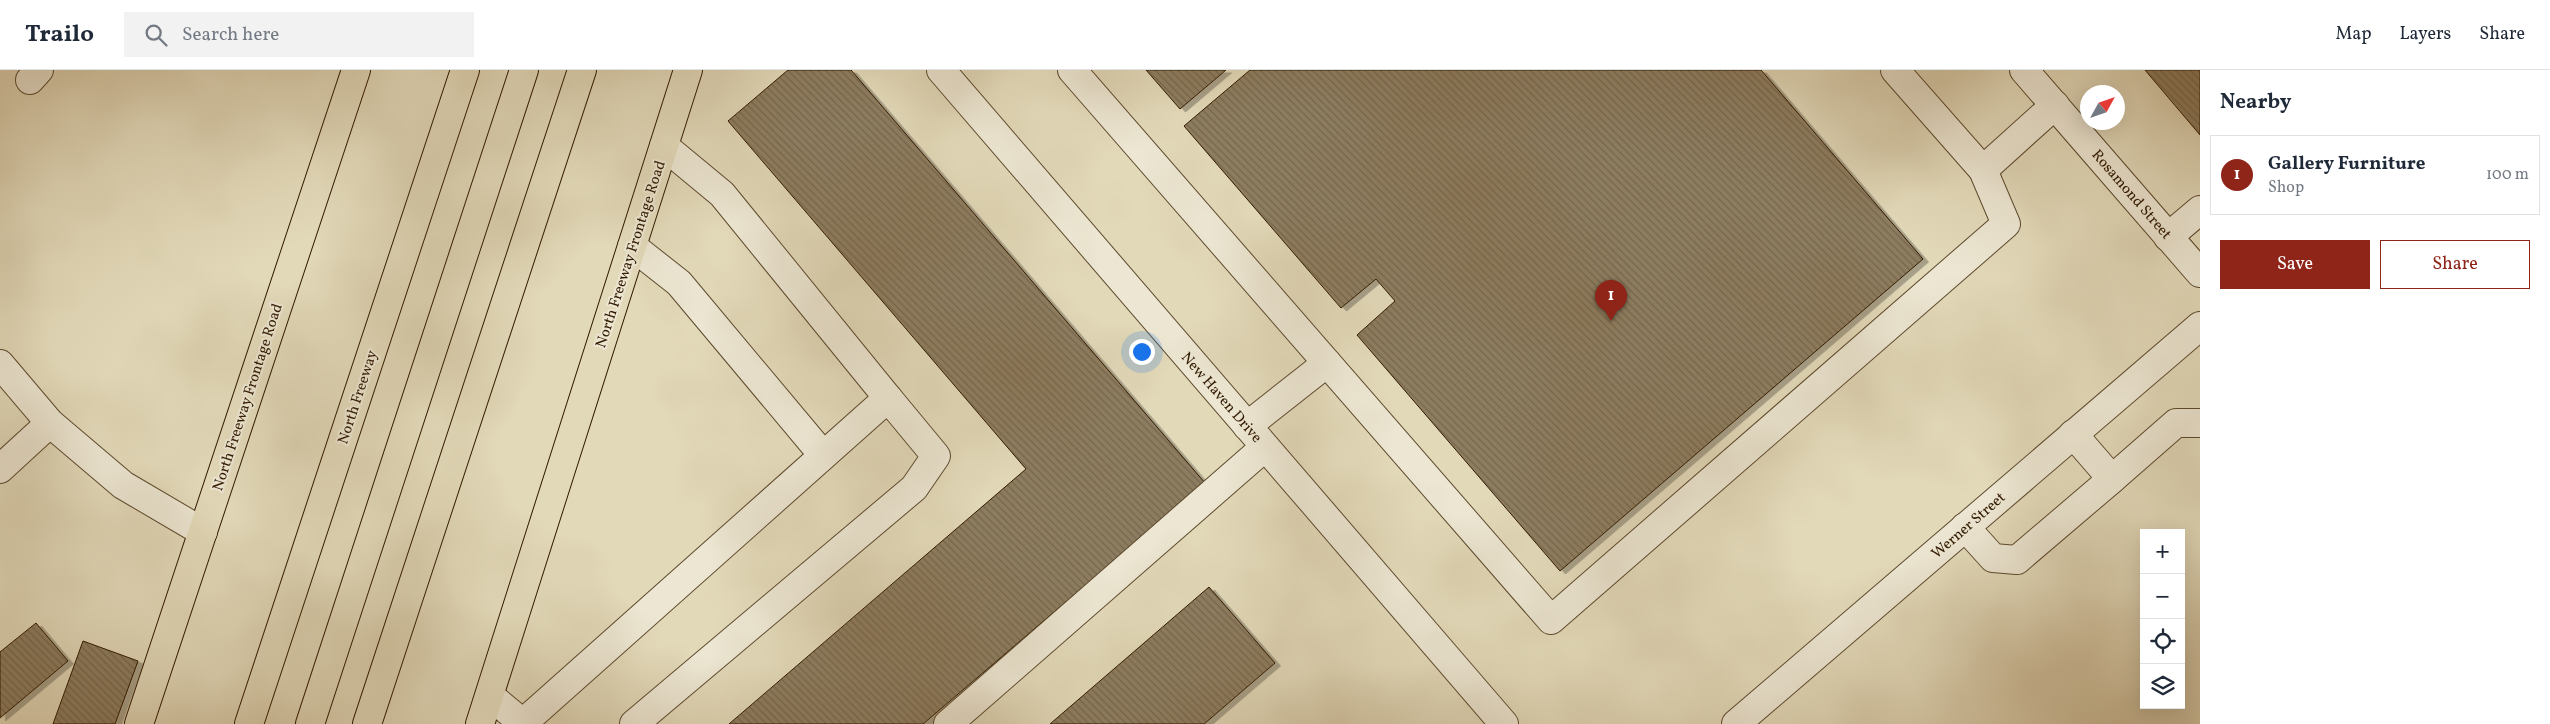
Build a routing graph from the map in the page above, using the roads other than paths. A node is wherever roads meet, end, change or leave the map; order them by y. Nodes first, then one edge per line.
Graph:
1 (356, 70) edge
2 (465, 70) edge
3 (524, 70) edge
4 (582, 70) edge
5 (688, 70) edge
6 (940, 70) edge
7 (1072, 70) edge
8 (1895, 70) edge
9 (2024, 70) edge
10 (2055, 105) junction
11 (664, 146) junction
12 (1983, 170) junction
13 (2200, 210) edge
14 (2168, 236) junction
15 (632, 246) junction
16 (2200, 273) edge
17 (2200, 326) edge
18 (1327, 363) junction
19 (0, 364) edge
20 (888, 398) junction
21 (50, 422) junction
22 (2200, 424) edge
23 (1247, 426) junction
24 (2073, 434) junction
25 (1265, 447) junction
26 (823, 455) junction
27 (0, 469) edge
28 (2112, 479) junction
29 (1965, 527) junction
30 (203, 532) junction
31 (490, 696) junction
32 (524, 723) edge
33 (139, 724) edge
34 (249, 724) edge
35 (310, 724) edge
36 (367, 724) edge
37 (480, 724) edge
38 (634, 724) edge
39 (948, 724) edge
40 (1504, 724) edge
41 (1736, 724) edge

1 - 30 main road, North Freeway Frontage Road
2 - 34 main road, North Freeway
3 - 35 main road
4 - 36 main road
5 - 11 main road, North Freeway Frontage Road
6 - 23 street, New Haven Drive
7 - 18 street
8 - 12 street
9 - 10 street, Rosamond Street
10 - 12 street
10 - 14 street, Rosamond Street
11 - 15 main road, North Freeway Frontage Road
11 - 20 street
12 - 18 street
13 - 14 street
14 - 16 street, Rosamond Street
15 - 26 street
15 - 31 main road, North Freeway Frontage Road
17 - 24 street, Werner Street
18 - 23 street
19 - 21 street
20 - 26 street
20 - 38 street
21 - 27 street
21 - 30 street
22 - 28 street
23 - 25 street, New Haven Drive
24 - 28 street
24 - 29 street, Werner Street
25 - 39 street
25 - 40 street, New Haven Drive
26 - 32 street
28 - 29 street
29 - 41 street, Werner Street
30 - 33 main road, North Freeway Frontage Road
31 - 32 street
31 - 37 main road, North Freeway Frontage Road

